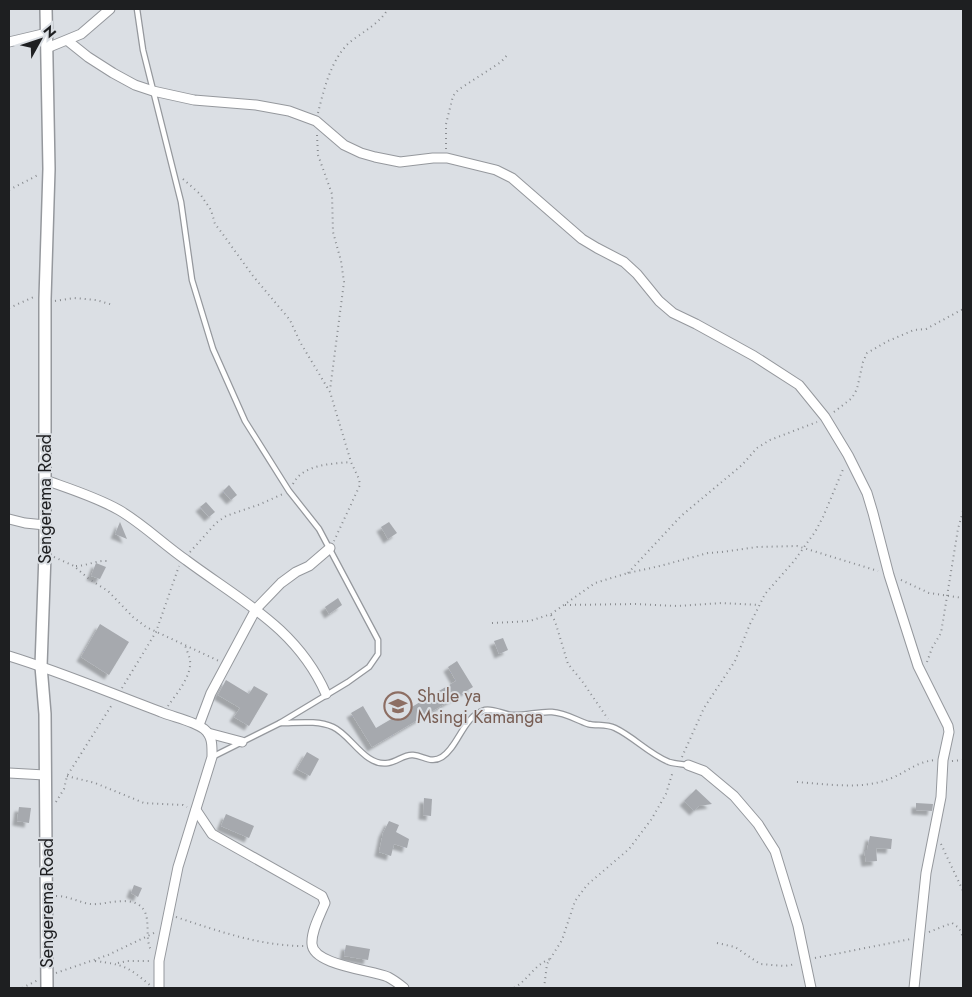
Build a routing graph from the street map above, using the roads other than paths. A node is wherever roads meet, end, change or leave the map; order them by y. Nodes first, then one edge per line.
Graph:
1 (46, 9) edge
2 (110, 9) edge
3 (137, 9) edge
4 (47, 34) junction
5 (68, 41) junction
6 (9, 42) edge
7 (47, 48) junction
8 (153, 91) junction
9 (45, 480) junction
10 (9, 519) edge
11 (45, 525) junction
12 (330, 548) junction
13 (256, 609) junction
14 (9, 656) edge
15 (40, 666) junction
16 (326, 694) junction
17 (280, 723) junction
18 (200, 726) junction
19 (208, 733) junction
20 (242, 742) junction
21 (212, 757) junction
22 (681, 764) joint
23 (9, 773) edge
24 (45, 775) junction
25 (196, 810) junction
26 (47, 988) edge
27 (159, 988) edge
28 (404, 988) edge
29 (812, 988) edge
30 (914, 988) edge

1 - 4 main road, Sengerema Road
2 - 5 street
3 - 8 lane
4 - 6 street
4 - 7 main road, Sengerema Road
5 - 7 street
5 - 8 street
7 - 9 main road, Sengerema Road
8 - 12 lane
8 - 30 street
9 - 11 main road, Sengerema Road
9 - 13 street
10 - 11 street
11 - 15 main road, Sengerema Road
12 - 13 street
12 - 16 lane
13 - 16 street
13 - 18 street
14 - 15 street
15 - 18 street
15 - 24 main road, Sengerema Road
16 - 17 lane
17 - 20 lane
17 - 22 lane
18 - 19 street
19 - 20 street
19 - 21 street
20 - 21 lane
21 - 25 street
22 - 29 street
23 - 24 street
24 - 26 main road, Sengerema Road
25 - 27 street
25 - 28 street

